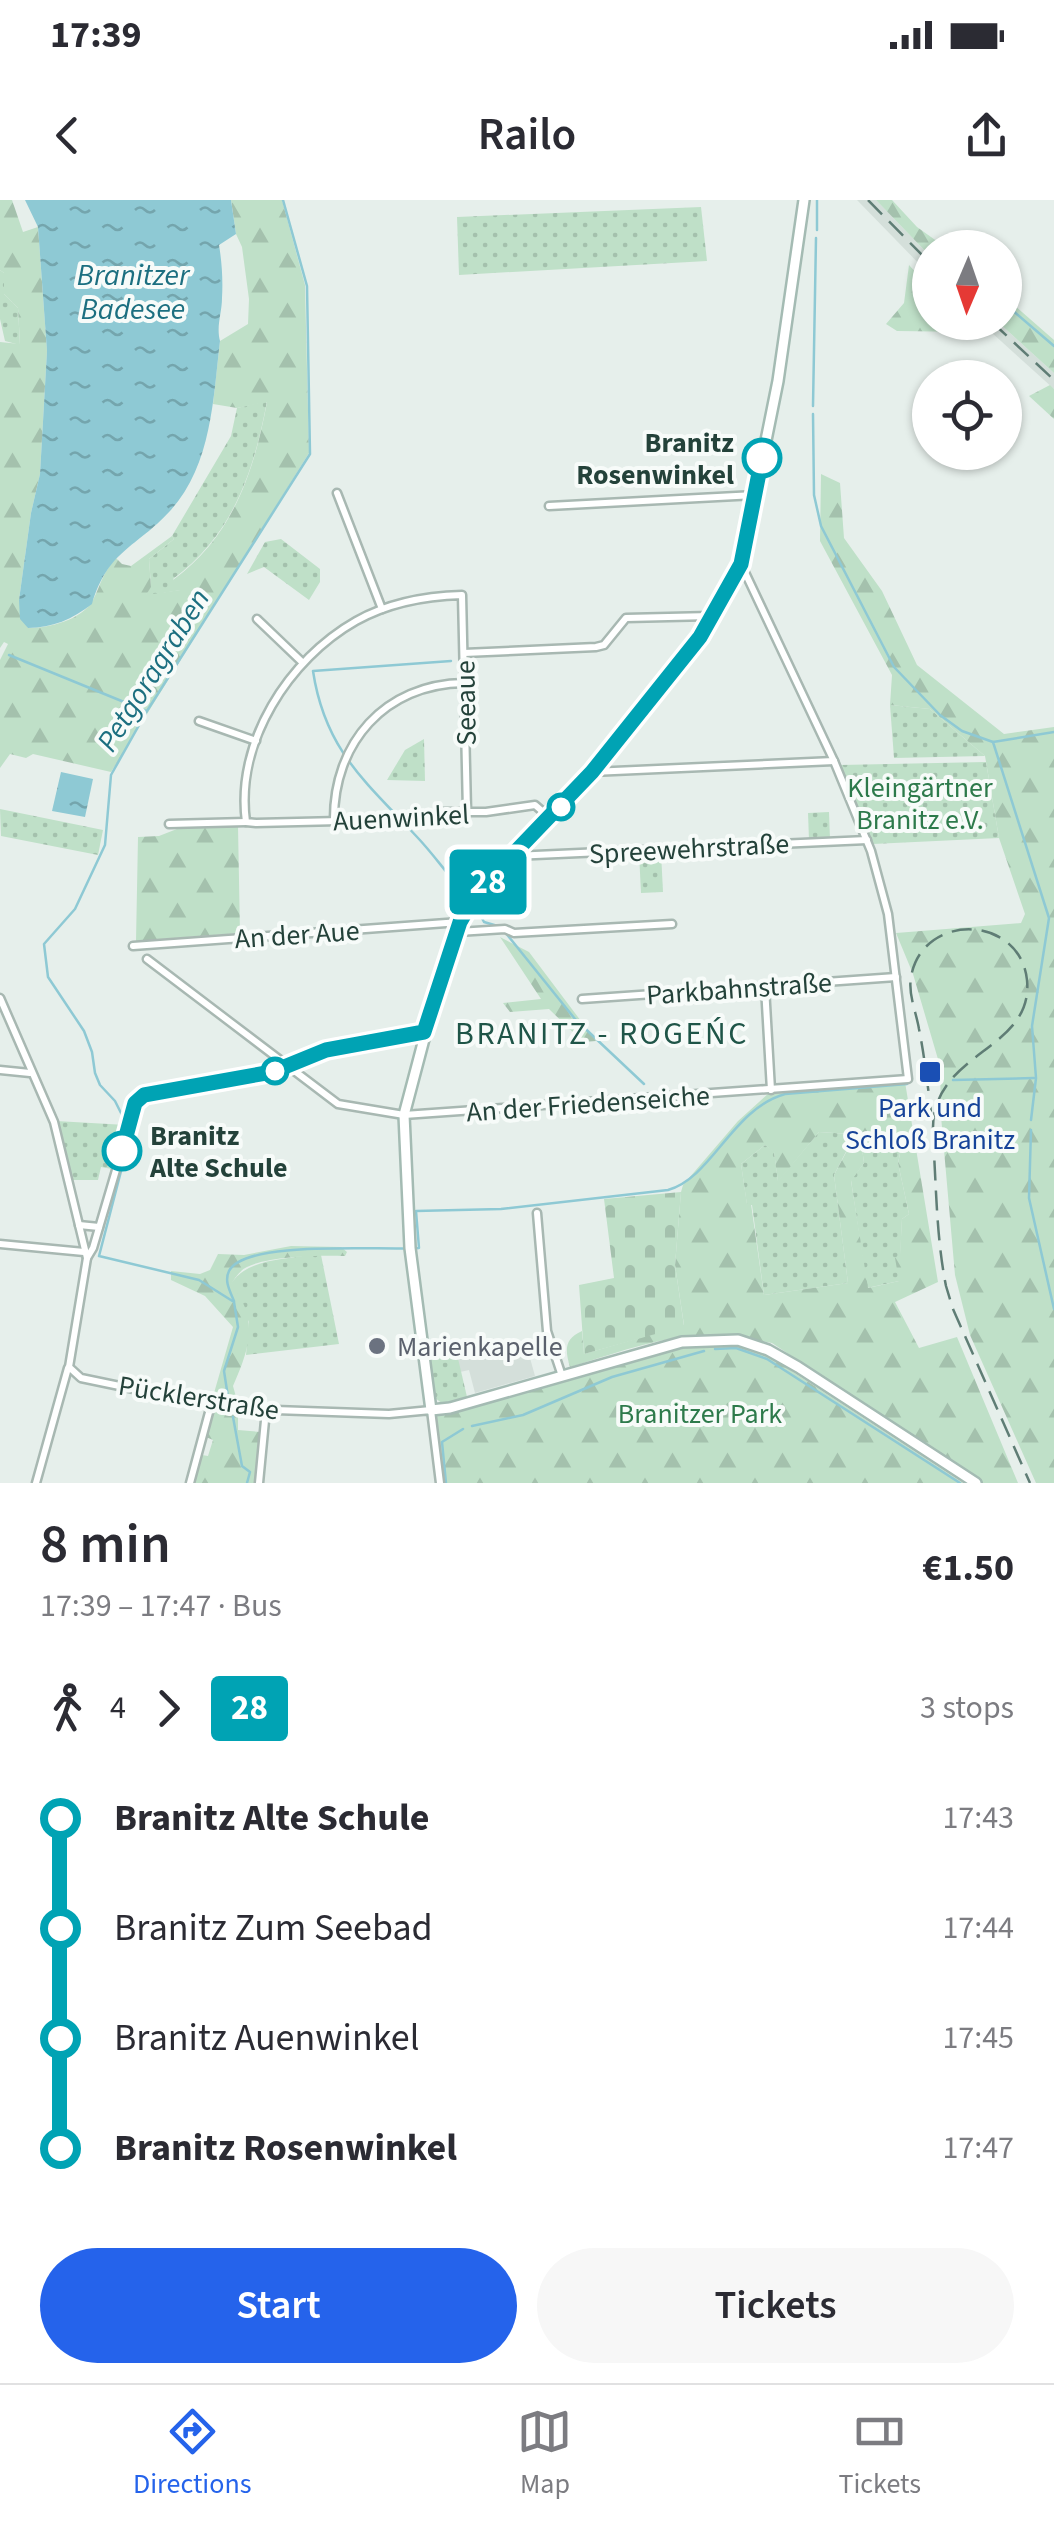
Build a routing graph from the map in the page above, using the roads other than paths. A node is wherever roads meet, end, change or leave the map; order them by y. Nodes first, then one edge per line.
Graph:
1 (804, 200) edge
2 (336, 493) dead end
3 (755, 494) junction
4 (549, 506) dead end
5 (741, 564) junction
6 (382, 610) junction
7 (712, 616) junction
8 (257, 619) dead end
9 (464, 654) junction
10 (304, 663) junction
11 (464, 683) junction
12 (199, 722) dead end
13 (256, 741) junction
14 (834, 761) junction
15 (592, 772) junction
16 (467, 812) junction
17 (550, 818) junction
18 (334, 821) junction
19 (246, 822) junction
20 (169, 824) dead end
21 (867, 840) junction
22 (512, 856) junction
23 (672, 924) dead end
24 (458, 927) junction
25 (133, 946) dead end
26 (147, 959) dead end
27 (896, 978) junction
28 (765, 987) junction
29 (0, 998) edge
30 (582, 998) dead end
31 (424, 1032) junction
32 (286, 1067) junction
33 (0, 1070) edge
34 (30, 1073) junction
35 (771, 1090) junction
36 (404, 1115) junction
37 (537, 1212) dead end
38 (78, 1225) junction
39 (100, 1227) junction
40 (0, 1244) edge
41 (86, 1255) junction
42 (69, 1366) junction
43 (562, 1376) junction
44 (211, 1404) junction
45 (266, 1410) junction
46 (431, 1410) junction
47 (36, 1483) edge
48 (190, 1483) edge
49 (258, 1483) edge
50 (440, 1483) edge
51 (976, 1483) edge

1 - 3 street
2 - 6 street
3 - 4 street
3 - 5 street
5 - 7 street
5 - 14 street
6 - 9 street, Seeaue
6 - 10 street
7 - 9 street
7 - 15 street
8 - 10 street
9 - 11 street, Seeaue
10 - 13 street
11 - 16 street, Seeaue
11 - 18 street
12 - 13 street
13 - 19 street
14 - 15 street
14 - 21 street
15 - 17 street
16 - 17 street, Auenwinkel
16 - 18 street, Auenwinkel
17 - 22 street
18 - 19 street, Auenwinkel
19 - 20 street, Auenwinkel
21 - 22 street, Spreewehrstraße
21 - 27 street
22 - 24 street
23 - 24 street, An der Aue
24 - 25 street, An der Aue
24 - 31 street
26 - 32 street, An der Friedenseiche
27 - 28 street, Parkbahnstraße
27 - 35 street, An der Friedenseiche
28 - 30 street, Parkbahnstraße
28 - 35 street
29 - 34 street
31 - 32 street
31 - 36 street
32 - 36 street, An der Friedenseiche
32 - 39 street
33 - 34 street
34 - 38 street
35 - 36 street, An der Friedenseiche
36 - 46 street
37 - 43 street
38 - 39 street
38 - 41 street
39 - 41 street
40 - 41 street
41 - 42 street
42 - 44 street, Pücklerstraße
42 - 47 street
43 - 46 street
43 - 51 street
44 - 45 street, Pücklerstraße
44 - 48 street
45 - 46 street, Pücklerstraße
45 - 49 street
46 - 50 street

